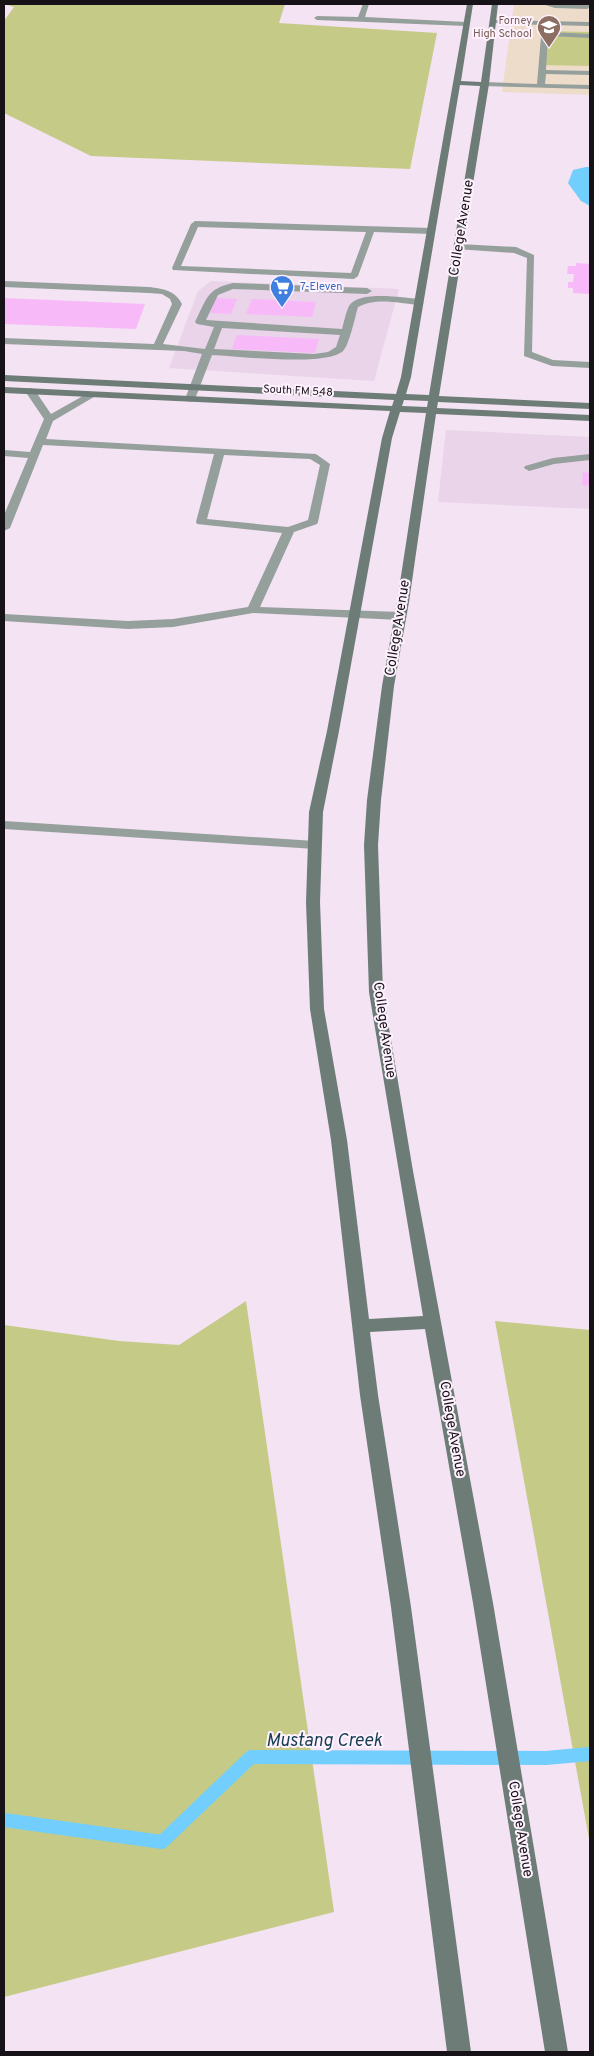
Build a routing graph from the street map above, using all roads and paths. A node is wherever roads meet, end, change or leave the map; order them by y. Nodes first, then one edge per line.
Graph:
1 (366, 4) edge
2 (470, 4) edge
3 (496, 4) edge
4 (545, 4) edge
5 (587, 4) edge
6 (317, 18) dead end
7 (361, 19) junction
8 (484, 22) dead end
9 (494, 22) junction
10 (475, 23) dead end
11 (546, 23) junction
12 (466, 24) junction
13 (590, 24) edge
14 (545, 34) junction
15 (590, 36) edge
16 (542, 72) junction
17 (590, 73) edge
18 (456, 83) junction
19 (485, 84) junction
20 (541, 86) junction
21 (590, 87) edge
22 (371, 229) junction
23 (431, 231) junction
24 (459, 247) junction
25 (361, 278) junction
26 (4, 284) edge
27 (366, 295) junction
28 (419, 302) junction
29 (219, 324) junction
30 (345, 332) junction
31 (4, 341) edge
32 (157, 347) junction
33 (208, 352) junction
34 (590, 365) edge
35 (4, 378) edge
36 (196, 387) junction
37 (4, 390) edge
38 (30, 391) junction
39 (94, 394) junction
40 (190, 398) junction
41 (398, 402) junction
42 (432, 404) junction
43 (590, 406) edge
44 (590, 418) edge
45 (49, 419) junction
46 (40, 442) junction
47 (220, 451) junction
48 (4, 454) edge
49 (34, 455) junction
50 (590, 457) edge
51 (529, 468) dead end
52 (4, 528) edge
53 (289, 530) junction
54 (253, 610) junction
55 (354, 614) junction
56 (400, 616) junction
57 (4, 618) edge
58 (4, 825) edge
59 (315, 845) junction
60 (432, 1322) junction
61 (361, 1326) junction
62 (459, 2052) edge
63 (557, 2052) edge

1 - 7 lane
2 - 12 main road
3 - 9 main road, College Avenue
4 - 5 lane
6 - 7 lane
7 - 12 lane
8 - 9 main road
9 - 11 lane
9 - 19 main road, College Avenue
10 - 12 main road
11 - 13 lane
11 - 14 lane
12 - 18 main road
14 - 15 lane
14 - 16 lane
16 - 17 lane
16 - 20 lane
18 - 19 main road
18 - 23 main road
19 - 20 lane
19 - 24 main road, College Avenue
20 - 21 lane
22 - 23 lane
22 - 25 lane
22 - 25 lane
23 - 28 main road
24 - 34 lane
24 - 42 main road, College Avenue
25 - 27 lane
26 - 32 lane
27 - 28 lane
27 - 29 lane
27 - 30 lane
28 - 41 main road
29 - 30 lane
29 - 33 lane
30 - 33 lane
31 - 32 lane
32 - 33 lane
33 - 36 lane
35 - 36 main road, South FM 548
36 - 40 lane
36 - 41 main road, South FM 548
37 - 38 main road, South FM 548
38 - 39 main road, South FM 548
38 - 45 lane
39 - 40 main road, South FM 548
39 - 45 lane
40 - 41 main road, South FM 548
41 - 42 main road, South FM 548
41 - 55 main road
42 - 43 main road, South FM 548
42 - 44 main road, South FM 548
42 - 56 main road, College Avenue
45 - 46 lane
46 - 47 lane
46 - 49 lane
47 - 53 lane
47 - 53 lane
48 - 49 lane
49 - 52 lane
50 - 51 lane
53 - 54 lane
54 - 55 lane
54 - 57 lane
55 - 56 lane
55 - 59 main road
56 - 60 main road, College Avenue
58 - 59 lane
59 - 61 main road
60 - 61 main road
60 - 63 main road, College Avenue
61 - 62 main road

